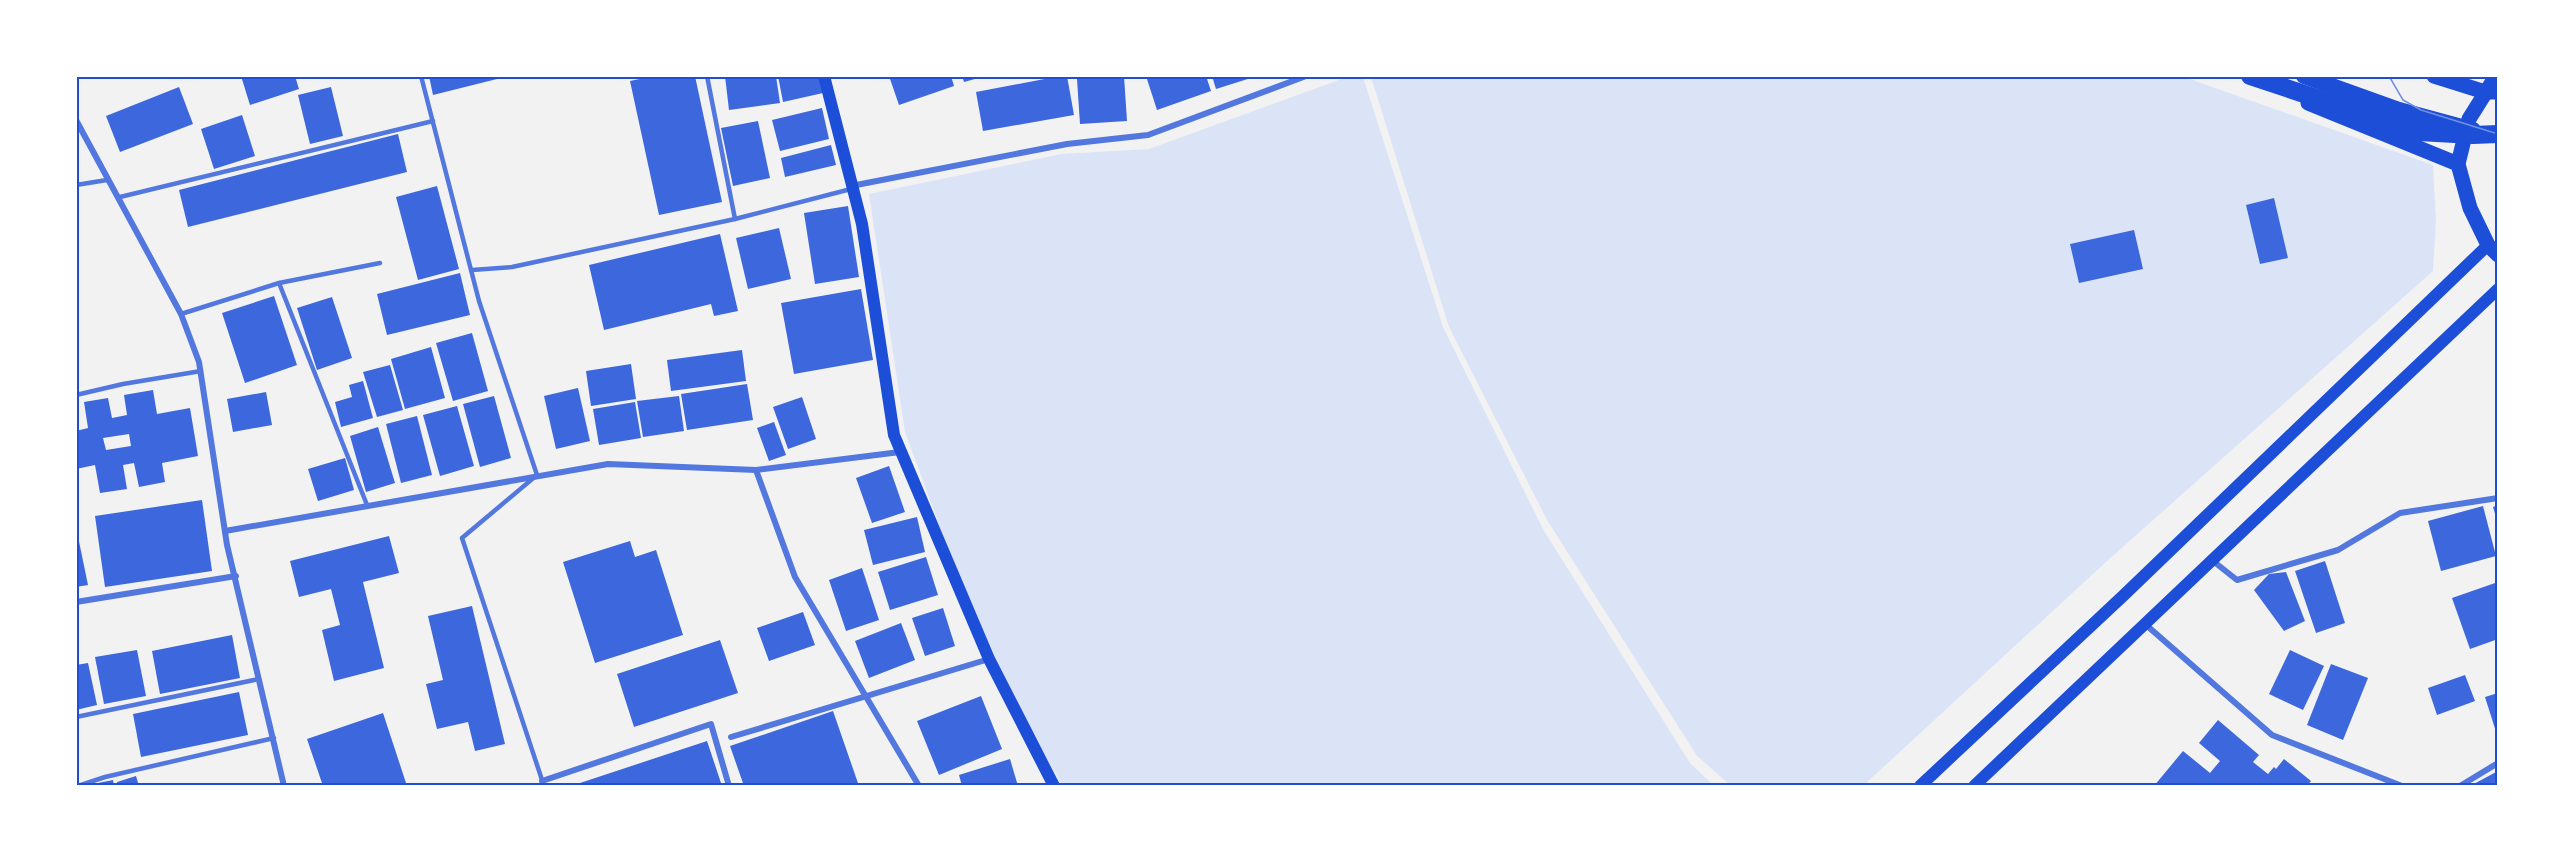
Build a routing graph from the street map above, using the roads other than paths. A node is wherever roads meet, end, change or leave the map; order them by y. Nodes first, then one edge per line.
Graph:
1 (421, 76) edge
2 (707, 76) edge
3 (824, 76) edge
4 (1306, 76) edge
5 (2242, 76) edge
6 (2250, 76) edge
7 (2304, 76) edge
8 (2434, 76) edge
9 (2496, 76) edge
10 (2491, 92) edge
11 (76, 120) edge
12 (433, 121) junction
13 (2468, 129) junction
14 (2498, 134) edge
15 (2458, 164) junction
16 (107, 180) junction
17 (76, 186) edge
18 (852, 187) junction
19 (120, 197) junction
20 (735, 219) junction
21 (2493, 250) edge
22 (380, 263) dead end
23 (472, 270) junction
24 (279, 283) junction
25 (2498, 289) edge
26 (181, 314) junction
27 (201, 371) junction
28 (76, 395) edge
29 (900, 452) junction
30 (756, 470) junction
31 (537, 475) junction
32 (2498, 498) edge
33 (367, 505) junction
34 (225, 531) junction
35 (2213, 561) junction
36 (236, 576) junction
37 (76, 603) edge
38 (2144, 624) junction
39 (989, 659) junction
40 (259, 679) junction
41 (866, 696) junction
42 (76, 717) edge
43 (731, 737) dead end
44 (274, 738) junction
45 (2498, 763) edge
46 (543, 783) edge
47 (78, 786) edge
48 (284, 786) edge
49 (729, 786) edge
50 (919, 786) edge
51 (1054, 786) edge
52 (1920, 786) edge
53 (1974, 786) edge
54 (2402, 786) edge
55 (2460, 786) edge

1 - 12 lane
2 - 20 lane
3 - 18 main road
4 - 18 street
5 - 15 main road
6 - 14 highway
7 - 13 highway
8 - 10 main road
9 - 10 main road
10 - 13 main road
11 - 16 street
12 - 19 lane
12 - 23 lane
13 - 14 highway
13 - 15 main road
15 - 21 main road
16 - 17 lane
16 - 19 street
18 - 20 lane
18 - 29 main road
19 - 26 street
20 - 23 lane
21 - 52 main road
22 - 24 lane
23 - 31 lane
24 - 26 lane
24 - 33 lane
25 - 35 main road
26 - 27 street
27 - 28 lane
27 - 34 street
29 - 30 street
29 - 39 main road
30 - 31 street
30 - 41 street
31 - 33 street
31 - 46 lane
32 - 35 street
33 - 34 street
34 - 36 street
35 - 38 main road
36 - 37 street
36 - 40 street
38 - 53 main road
38 - 54 street
39 - 41 street
39 - 51 main road
40 - 42 lane
40 - 44 street
41 - 43 street
41 - 50 street
44 - 47 lane
44 - 48 street
45 - 55 street
46 - 49 street

